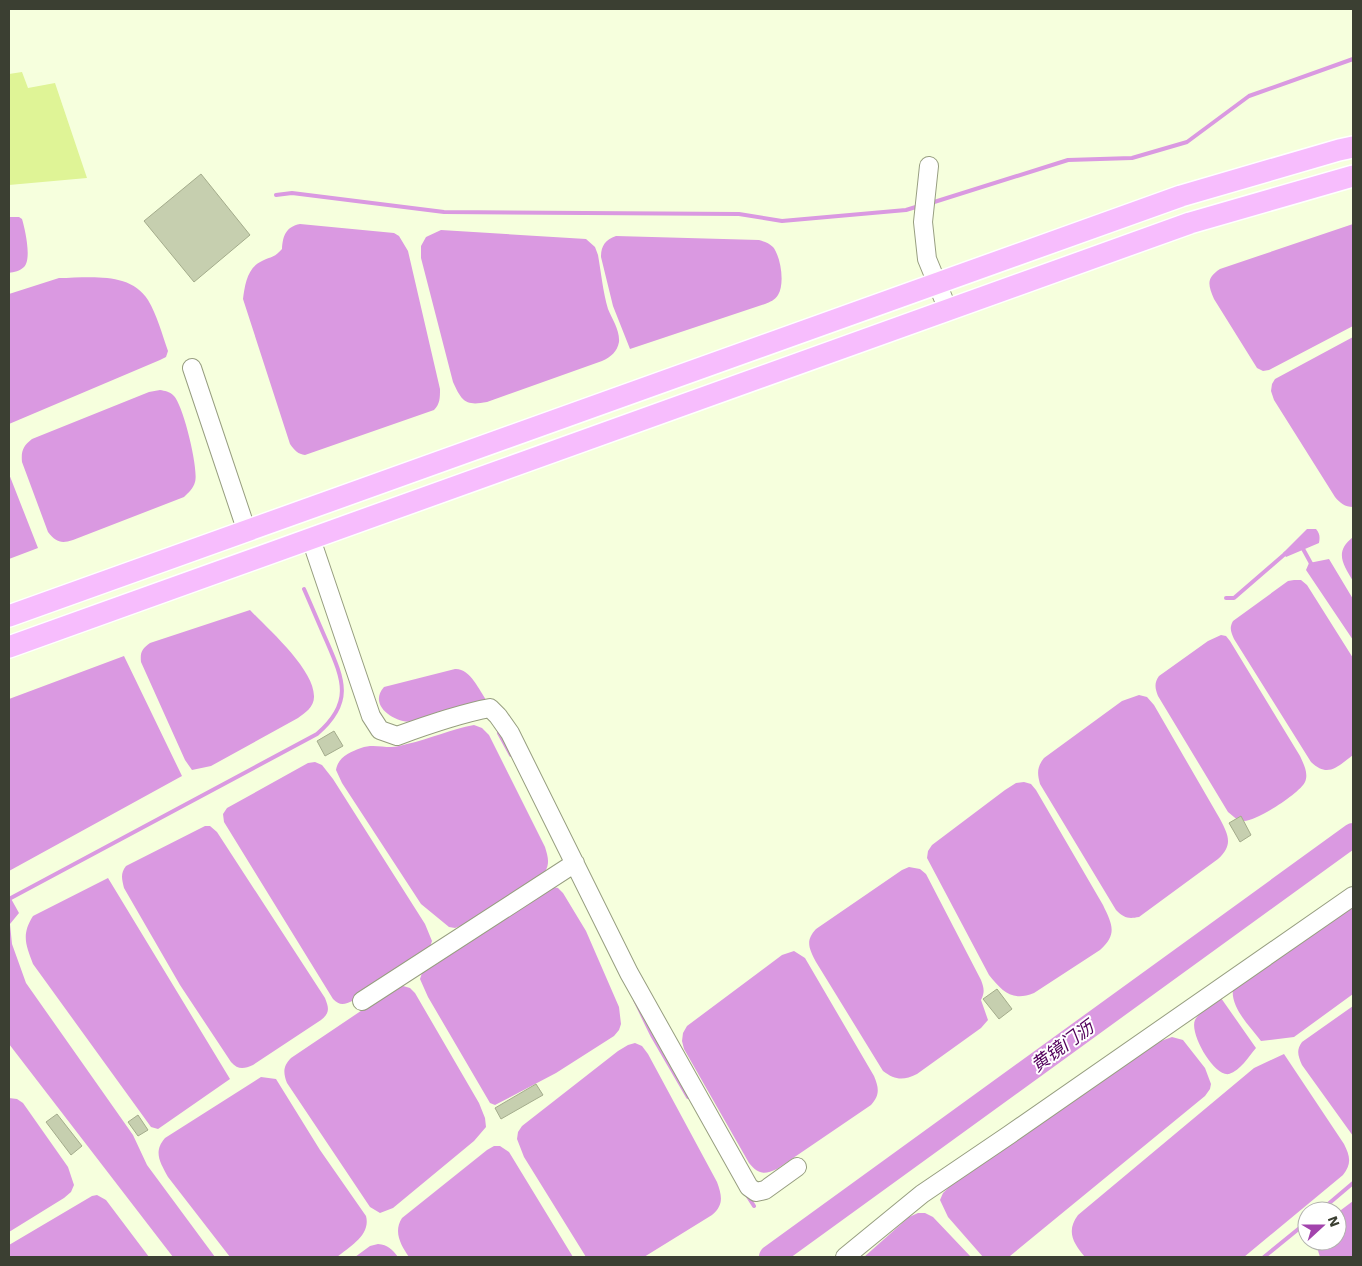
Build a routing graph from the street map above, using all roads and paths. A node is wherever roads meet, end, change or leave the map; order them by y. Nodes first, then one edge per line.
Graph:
1 (1353, 147) edge
2 (929, 166) dead end
3 (1353, 176) edge
4 (936, 284) junction
5 (948, 310) junction
6 (192, 368) dead end
7 (247, 532) junction
8 (311, 539) junction
9 (9, 616) edge
10 (9, 647) edge
11 (575, 863) junction
12 (1353, 896) edge
13 (362, 1001) dead end
14 (797, 1167) dead end
15 (845, 1257) edge

1 - 4 main road
2 - 4 lane
3 - 5 main road
4 - 5 lane
4 - 7 main road
5 - 8 main road
6 - 7 lane
7 - 9 main road
8 - 10 main road
8 - 11 lane
11 - 13 lane
11 - 14 lane
12 - 15 lane

